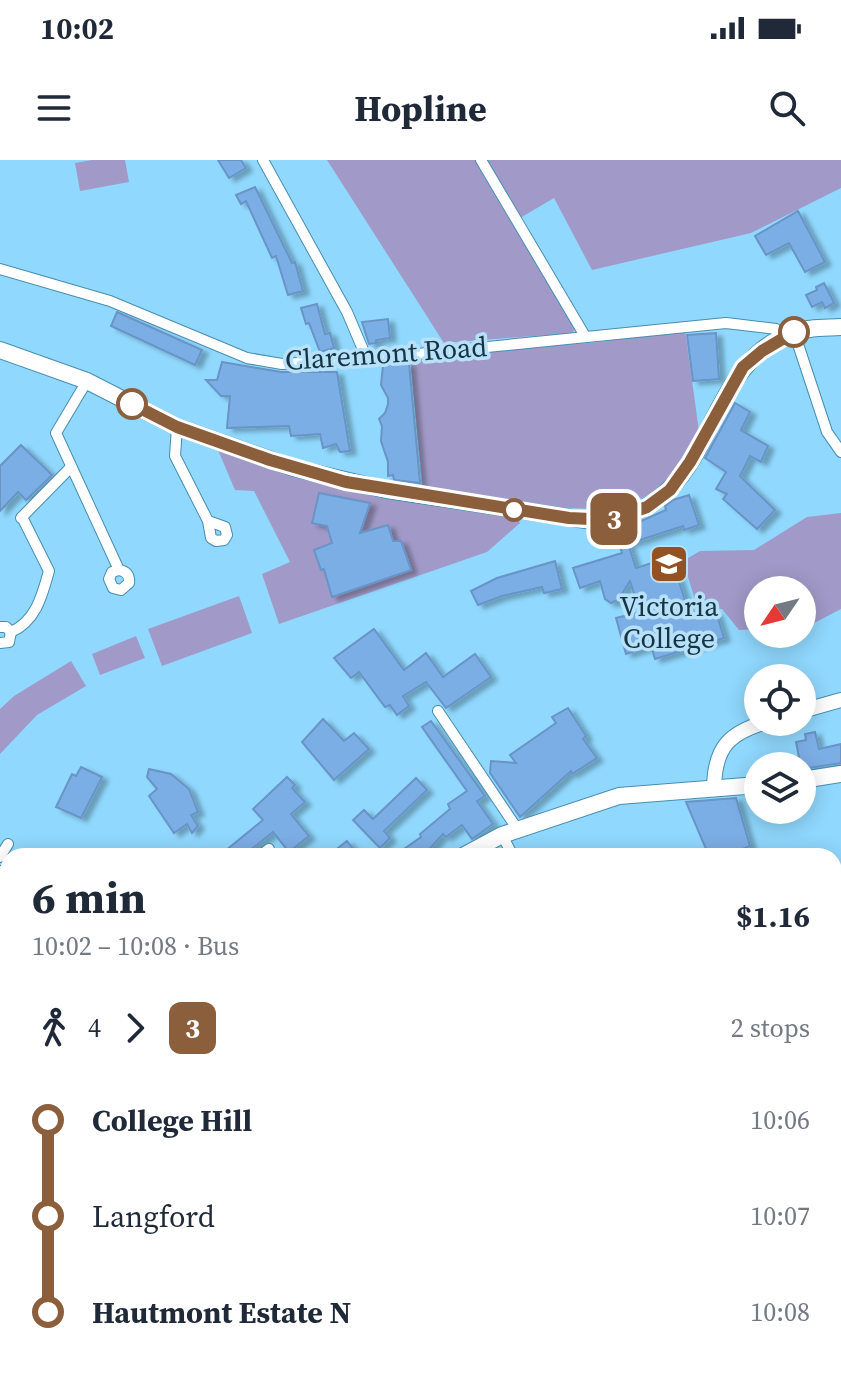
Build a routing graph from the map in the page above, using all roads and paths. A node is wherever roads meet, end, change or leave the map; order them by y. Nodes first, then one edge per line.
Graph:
1 (263, 160) edge
2 (481, 160) edge
3 (0, 269) edge
4 (841, 327) edge
5 (788, 334) junction
6 (585, 336) junction
7 (0, 350) edge
8 (367, 359) junction
9 (87, 381) junction
10 (177, 427) junction
11 (841, 452) edge
12 (71, 467) junction
13 (208, 521) dead end
14 (119, 570) dead end
15 (0, 627) edge
16 (11, 632) junction
17 (0, 643) edge
18 (841, 700) edge
19 (816, 707) edge
20 (438, 711) dead end
21 (744, 730) edge
22 (841, 774) edge
23 (816, 778) edge
24 (744, 786) edge
25 (714, 787) junction
26 (510, 833) junction
27 (8, 844) dead end
28 (6, 848) edge
29 (479, 848) edge
30 (512, 848) edge

1 - 8 street
2 - 6 street
3 - 8 street, Claremont Road
4 - 5 main road
5 - 6 street, Claremont Road
5 - 10 main road
5 - 11 street
6 - 8 street, Claremont Road
7 - 9 main road
9 - 10 main road
9 - 12 street
10 - 13 street
12 - 14 street
12 - 16 street
15 - 16 street
16 - 17 street
18 - 19 main road
20 - 26 street
21 - 25 main road
22 - 23 main road
24 - 25 main road
25 - 26 main road
26 - 29 main road
26 - 30 street
27 - 28 street

